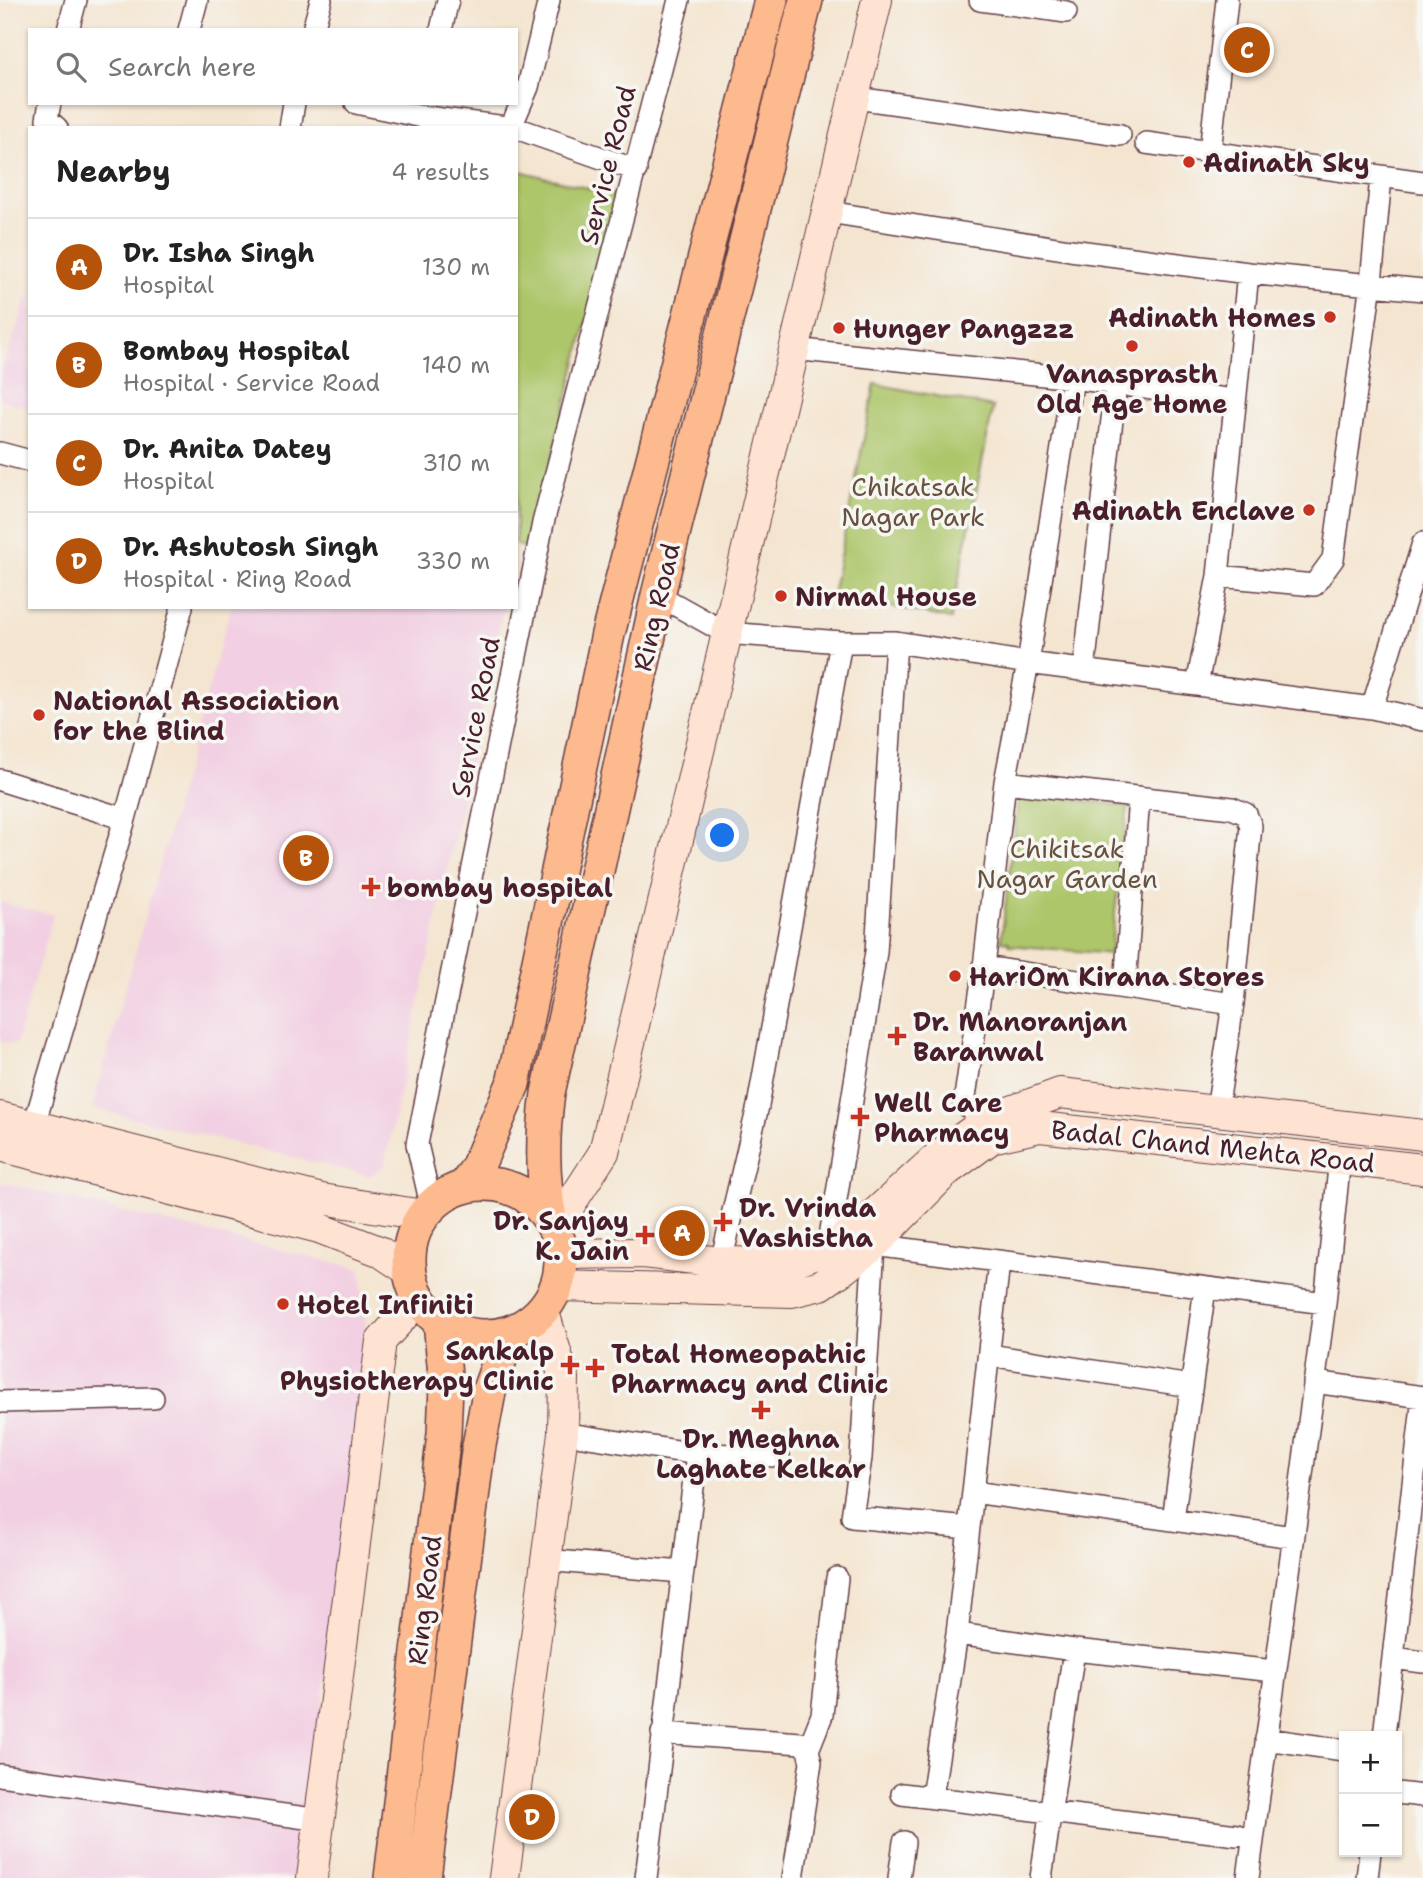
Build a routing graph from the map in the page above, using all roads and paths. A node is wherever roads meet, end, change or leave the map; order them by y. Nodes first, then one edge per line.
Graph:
1 (76, 0) edge
2 (197, 0) edge
3 (321, 0) edge
4 (448, 0) edge
5 (550, 0) edge
6 (678, 0) edge
7 (771, 0) edge
8 (806, 0) edge
9 (877, 0) edge
10 (980, 0) edge
11 (1227, 0) edge
12 (1066, 12) dead end
13 (69, 28) edge
14 (190, 28) edge
15 (314, 28) edge
16 (441, 28) edge
17 (856, 98) junction
18 (50, 105) edge
19 (294, 105) edge
20 (377, 105) edge
21 (420, 109) edge
22 (55, 126) edge
23 (290, 126) edge
24 (504, 126) edge
25 (515, 126) edge
26 (518, 129) edge
27 (1120, 135) dead end
28 (1146, 144) dead end
29 (1210, 152) junction
30 (636, 170) junction
31 (1381, 177) junction
32 (1423, 182) edge
33 (828, 212) junction
34 (1248, 273) junction
35 (1371, 283) junction
36 (1423, 290) edge
37 (793, 349) junction
38 (1073, 378) junction
39 (1116, 384) junction
40 (1233, 400) junction
41 (0, 453) edge
42 (28, 460) edge
43 (1423, 543) edge
44 (1218, 576) junction
45 (658, 595) junction
46 (181, 609) edge
47 (726, 633) junction
48 (841, 642) junction
49 (896, 642) junction
50 (1028, 663) junction
51 (1084, 670) junction
52 (1197, 685) junction
53 (1372, 708) junction
54 (1423, 720) edge
55 (0, 780) edge
56 (1005, 782) junction
57 (1139, 797) junction
58 (1255, 802) dead end
59 (1232, 808) junction
60 (125, 819) junction
61 (984, 967) junction
62 (1125, 986) junction
63 (1233, 1004) junction
64 (1217, 1111) junction
65 (0, 1117) edge
66 (986, 1120) junction
67 (34, 1125) junction
68 (1423, 1135) edge
69 (0, 1146) edge
70 (1340, 1158) junction
71 (1423, 1169) edge
72 (465, 1186) junction
73 (427, 1210) junction
74 (874, 1245) junction
75 (553, 1259) junction
76 (836, 1259) junction
77 (721, 1262) junction
78 (999, 1262) junction
79 (1205, 1288) junction
80 (423, 1297) junction
81 (1325, 1303) junction
82 (510, 1332) junction
83 (989, 1355) junction
84 (1314, 1382) junction
85 (1191, 1386) junction
86 (153, 1398) dead end
87 (0, 1402) edge
88 (563, 1433) junction
89 (696, 1454) junction
90 (779, 1456) dead end
91 (973, 1492) junction
92 (1173, 1520) junction
93 (1416, 1526) edge
94 (969, 1528) junction
95 (1293, 1537) junction
96 (545, 1560) junction
97 (682, 1572) junction
98 (836, 1578) dead end
99 (957, 1634) junction
100 (1074, 1650) junction
101 (1393, 1658) junction
102 (1423, 1662) edge
103 (1275, 1671) junction
104 (1385, 1731) edge
105 (662, 1733) junction
106 (1266, 1739) junction
107 (1339, 1749) edge
108 (808, 1750) junction
109 (0, 1775) edge
110 (902, 1794) dead end
111 (1402, 1794) edge
112 (932, 1797) junction
113 (1423, 1797) edge
114 (1050, 1812) junction
115 (320, 1819) junction
116 (1237, 1835) dead end
117 (904, 1842) dead end
118 (1369, 1857) edge
119 (312, 1878) edge
120 (391, 1878) edge
121 (424, 1878) edge
122 (504, 1878) edge
123 (646, 1878) edge
124 (793, 1878) edge
125 (899, 1878) edge
126 (1041, 1878) edge
127 (1248, 1878) edge
128 (1367, 1878) edge

1 - 13 street
2 - 14 street
3 - 15 street
4 - 16 street
5 - 25 street
6 - 30 street, Service Road
7 - 72 main road, Ring Road
8 - 45 main road, Ring Road
9 - 17 street
10 - 12 street
11 - 29 street
17 - 27 street
17 - 33 street
18 - 22 street
19 - 23 street
20 - 21 street
21 - 24 street
26 - 30 street
28 - 29 street
29 - 31 street
30 - 73 street, Service Road
31 - 32 street
31 - 35 street
33 - 34 street
33 - 37 street
34 - 35 street
34 - 40 street
35 - 36 street
35 - 44 street
37 - 38 street
37 - 47 street
38 - 39 street
38 - 50 street
39 - 40 street
39 - 51 street
40 - 44 street
41 - 42 street
43 - 53 street
44 - 52 street
45 - 47 street
45 - 75 main road, Ring Road
46 - 60 street
47 - 48 street
47 - 75 street
48 - 49 street
48 - 77 street
49 - 50 street
49 - 76 street
50 - 51 street
50 - 56 street
51 - 52 street
52 - 53 street
53 - 54 street
55 - 60 street
56 - 57 street
56 - 61 street
57 - 59 street
57 - 62 street
58 - 59 street
59 - 63 street
60 - 67 street
61 - 62 street
61 - 66 street
62 - 63 street
63 - 64 street
64 - 66 street
64 - 68 street
65 - 67 street
66 - 76 street
67 - 73 street
69 - 80 street
70 - 71 street, Badal Chand Mehta Road
70 - 74 street, Badal Chand Mehta Road
70 - 81 street
72 - 73 main road
72 - 75 main road
73 - 80 main road
74 - 76 street, Badal Chand Mehta Road
74 - 78 street
74 - 94 street
75 - 76 street
75 - 77 street, Badal Chand Mehta Road
75 - 82 main road
75 - 88 street
76 - 77 street, Badal Chand Mehta Road
78 - 79 street
78 - 83 street
79 - 81 street
79 - 85 street
80 - 82 main road
80 - 115 street
80 - 120 main road, Ring Road
81 - 84 street
82 - 121 main road, Ring Road
83 - 85 street
83 - 91 street
84 - 93 street
84 - 95 street
85 - 92 street
86 - 87 street
88 - 89 street
88 - 96 street
89 - 90 street
89 - 97 street
91 - 92 street
91 - 94 street
92 - 95 street
93 - 101 street
94 - 99 street
95 - 103 street
96 - 97 street
96 - 122 street
97 - 105 street
98 - 108 street
99 - 100 street
99 - 112 street
100 - 103 street
100 - 114 street
101 - 102 street
101 - 104 street
103 - 106 street
105 - 108 street
105 - 123 street
106 - 107 street
106 - 127 street
108 - 124 street
109 - 115 street
110 - 112 street
111 - 113 street
112 - 114 street
114 - 116 street
114 - 126 street
115 - 119 street
117 - 125 street
118 - 128 street

